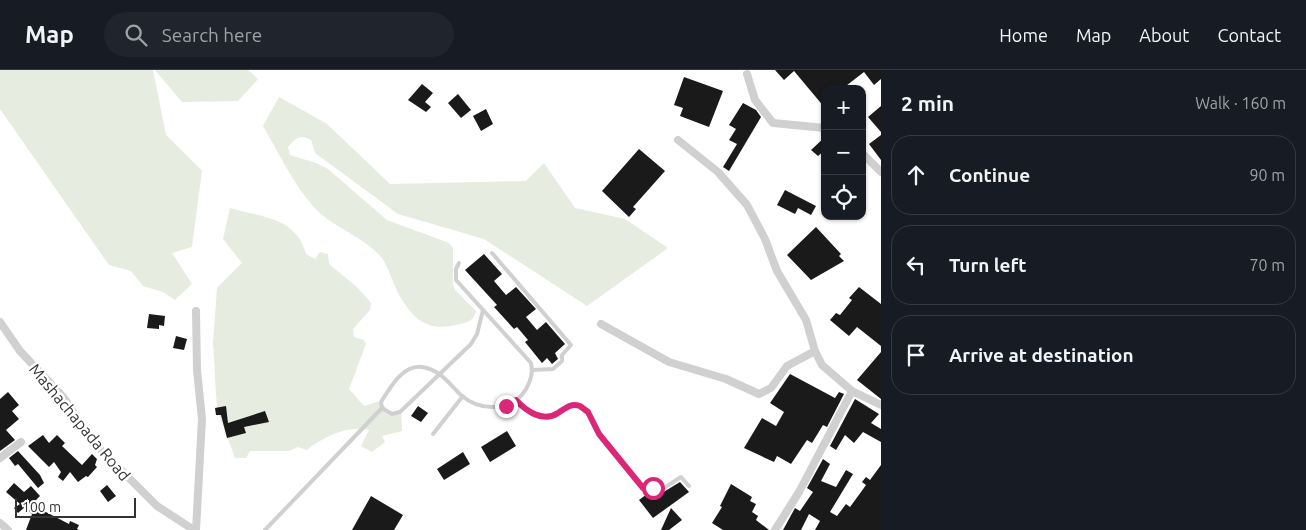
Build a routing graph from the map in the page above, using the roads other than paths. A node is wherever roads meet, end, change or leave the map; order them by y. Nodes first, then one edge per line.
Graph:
1 (747, 74) dead end
2 (821, 128) edge
3 (678, 140) dead end
4 (866, 157) edge
5 (881, 172) edge
6 (492, 253) dead end
7 (459, 264) dead end
8 (483, 310) junction
9 (196, 311) dead end
10 (0, 322) edge
11 (601, 324) dead end
12 (815, 351) junction
13 (532, 370) junction
14 (440, 373) junction
15 (852, 391) junction
16 (463, 396) junction
17 (516, 400) junction
18 (881, 405) edge
19 (382, 408) junction
20 (433, 434) dead end
21 (21, 442) dead end
22 (0, 458) edge
23 (689, 486) dead end
24 (0, 523) edge
25 (8, 530) edge
26 (195, 530) edge
27 (265, 530) edge
28 (775, 530) edge

1 - 2 street
3 - 12 street
4 - 5 street
6 - 13 lane
7 - 8 lane
8 - 13 lane
8 - 14 lane
9 - 26 street
10 - 26 street, Mashachapada Road
11 - 12 street
12 - 15 street
13 - 17 lane
14 - 16 lane
14 - 19 lane
14 - 19 lane
15 - 18 street
15 - 28 street
16 - 17 lane
16 - 20 lane
17 - 23 lane
19 - 27 lane
21 - 22 street
24 - 25 street

